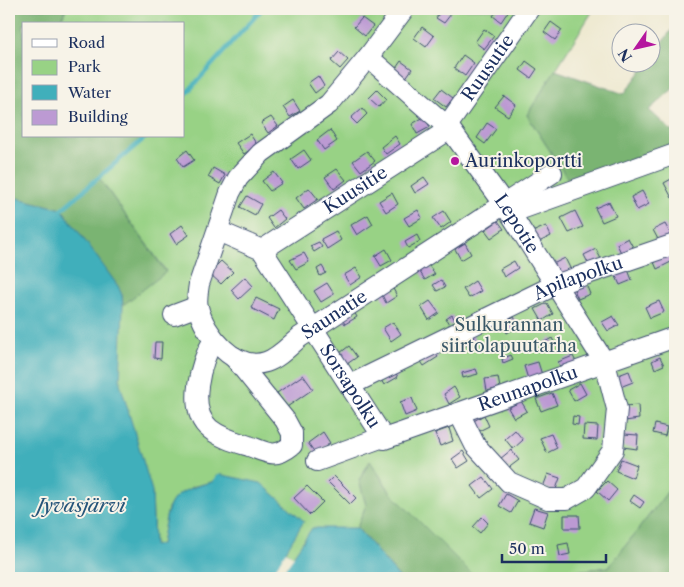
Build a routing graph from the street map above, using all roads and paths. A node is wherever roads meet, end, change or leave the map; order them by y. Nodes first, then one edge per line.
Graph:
1 (404, 9) edge
2 (529, 9) edge
3 (368, 57) junction
4 (448, 127) junction
5 (675, 154) edge
6 (552, 173) dead end
7 (507, 209) junction
8 (218, 232) junction
9 (675, 244) edge
10 (262, 250) junction
11 (555, 285) junction
12 (198, 308) junction
13 (174, 315) dead end
14 (313, 328) junction
15 (675, 337) edge
16 (214, 339) junction
17 (232, 355) junction
18 (605, 363) junction
19 (350, 385) junction
20 (459, 413) junction
21 (383, 437) junction
22 (317, 461) dead end

1 - 3 lane, Saunatie
2 - 4 lane, Ruusutie
3 - 4 lane, Lepotie
3 - 8 lane, Saunatie
4 - 7 lane, Lepotie
4 - 10 lane, Kuusitie
5 - 7 lane, Saunatie
6 - 7 lane
7 - 11 lane, Lepotie
7 - 14 lane, Saunatie
8 - 10 lane
8 - 12 lane, Saunatie
9 - 11 lane, Apilapolku
10 - 14 lane, Sorsapolku
11 - 18 lane, Lepotie
11 - 19 lane, Apilapolku
12 - 13 lane
12 - 16 lane, Saunatie
14 - 17 lane, Saunatie
14 - 19 lane, Sorsapolku
15 - 18 lane, Reunapolku
16 - 17 lane, Saunatie
16 - 17 lane
18 - 20 lane, Reunapolku
18 - 20 lane, Lepotie
19 - 21 lane, Sorsapolku
20 - 21 lane, Reunapolku
21 - 22 lane, Reunapolku

